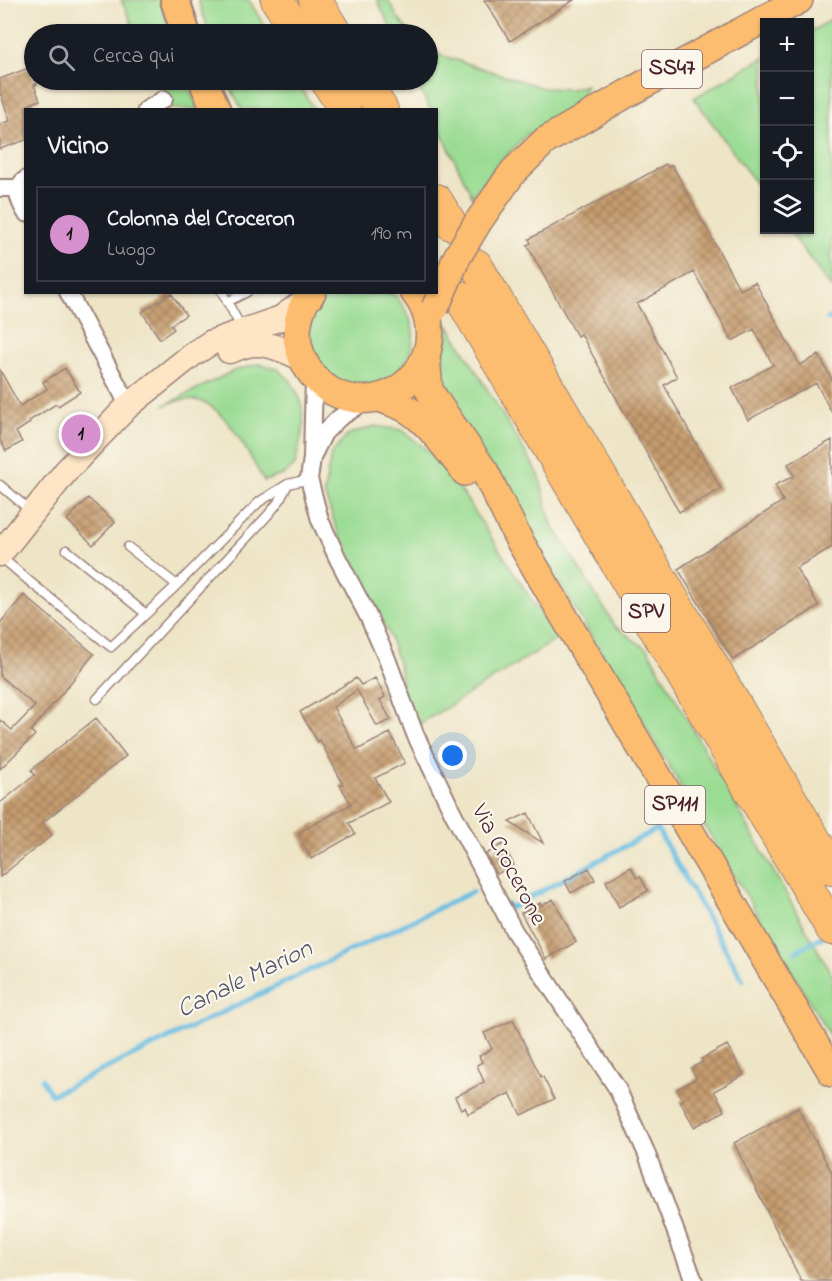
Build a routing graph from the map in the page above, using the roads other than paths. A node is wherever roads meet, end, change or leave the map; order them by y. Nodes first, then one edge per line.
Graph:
1 (176, 0) edge
2 (277, 0) edge
3 (315, 0) edge
4 (799, 0) edge
5 (183, 24) edge
6 (293, 24) edge
7 (330, 24) edge
8 (206, 90) edge
9 (332, 90) edge
10 (370, 90) edge
11 (215, 108) edge
12 (344, 108) edge
13 (381, 108) edge
14 (22, 183) edge
15 (0, 188) edge
16 (24, 209) edge
17 (455, 215) edge
18 (456, 264) edge
19 (69, 294) edge
20 (223, 294) edge
21 (243, 294) edge
22 (309, 295) edge
23 (227, 302) junction
24 (434, 305) edge
25 (243, 331) junction
26 (426, 356) junction
27 (308, 368) junction
28 (163, 379) junction
29 (373, 399) junction
30 (127, 407) junction
31 (312, 458) junction
32 (309, 479) junction
33 (288, 484) junction
34 (0, 485) edge
35 (32, 513) junction
36 (518, 538) junction
37 (128, 547) dead end
38 (67, 550) dead end
39 (0, 555) edge
40 (177, 585) junction
41 (146, 614) junction
42 (97, 699) dead end
43 (832, 869) edge
44 (832, 929) edge
45 (832, 1073) edge
46 (694, 1281) edge

1 - 5 highway
2 - 6 highway
3 - 7 highway
4 - 17 main road, SS47
8 - 11 highway
9 - 12 highway
10 - 13 highway
14 - 15 street
14 - 16 street
17 - 18 main road, SS47, bridge
18 - 24 main road, SS47, bridge
18 - 43 highway, SPV
19 - 30 street
20 - 23 lane
21 - 23 lane
22 - 25 main road
22 - 27 main road
23 - 25 lane
24 - 26 main road, SS47
24 - 44 highway, SPV
25 - 28 main road
26 - 29 main road, SS47
26 - 36 main road, SP111
27 - 28 main road
27 - 29 main road
27 - 31 street, Via Crocerone
28 - 30 main road
29 - 31 street, Via Crocerone
29 - 36 main road, SP111
30 - 35 main road
31 - 32 street, Via Crocerone
32 - 33 lane
32 - 46 street, Via Crocerone
33 - 40 lane
33 - 42 lane
34 - 35 lane
35 - 39 main road
36 - 45 main road, SP111
37 - 40 lane
38 - 41 lane
39 - 41 lane
40 - 41 lane

